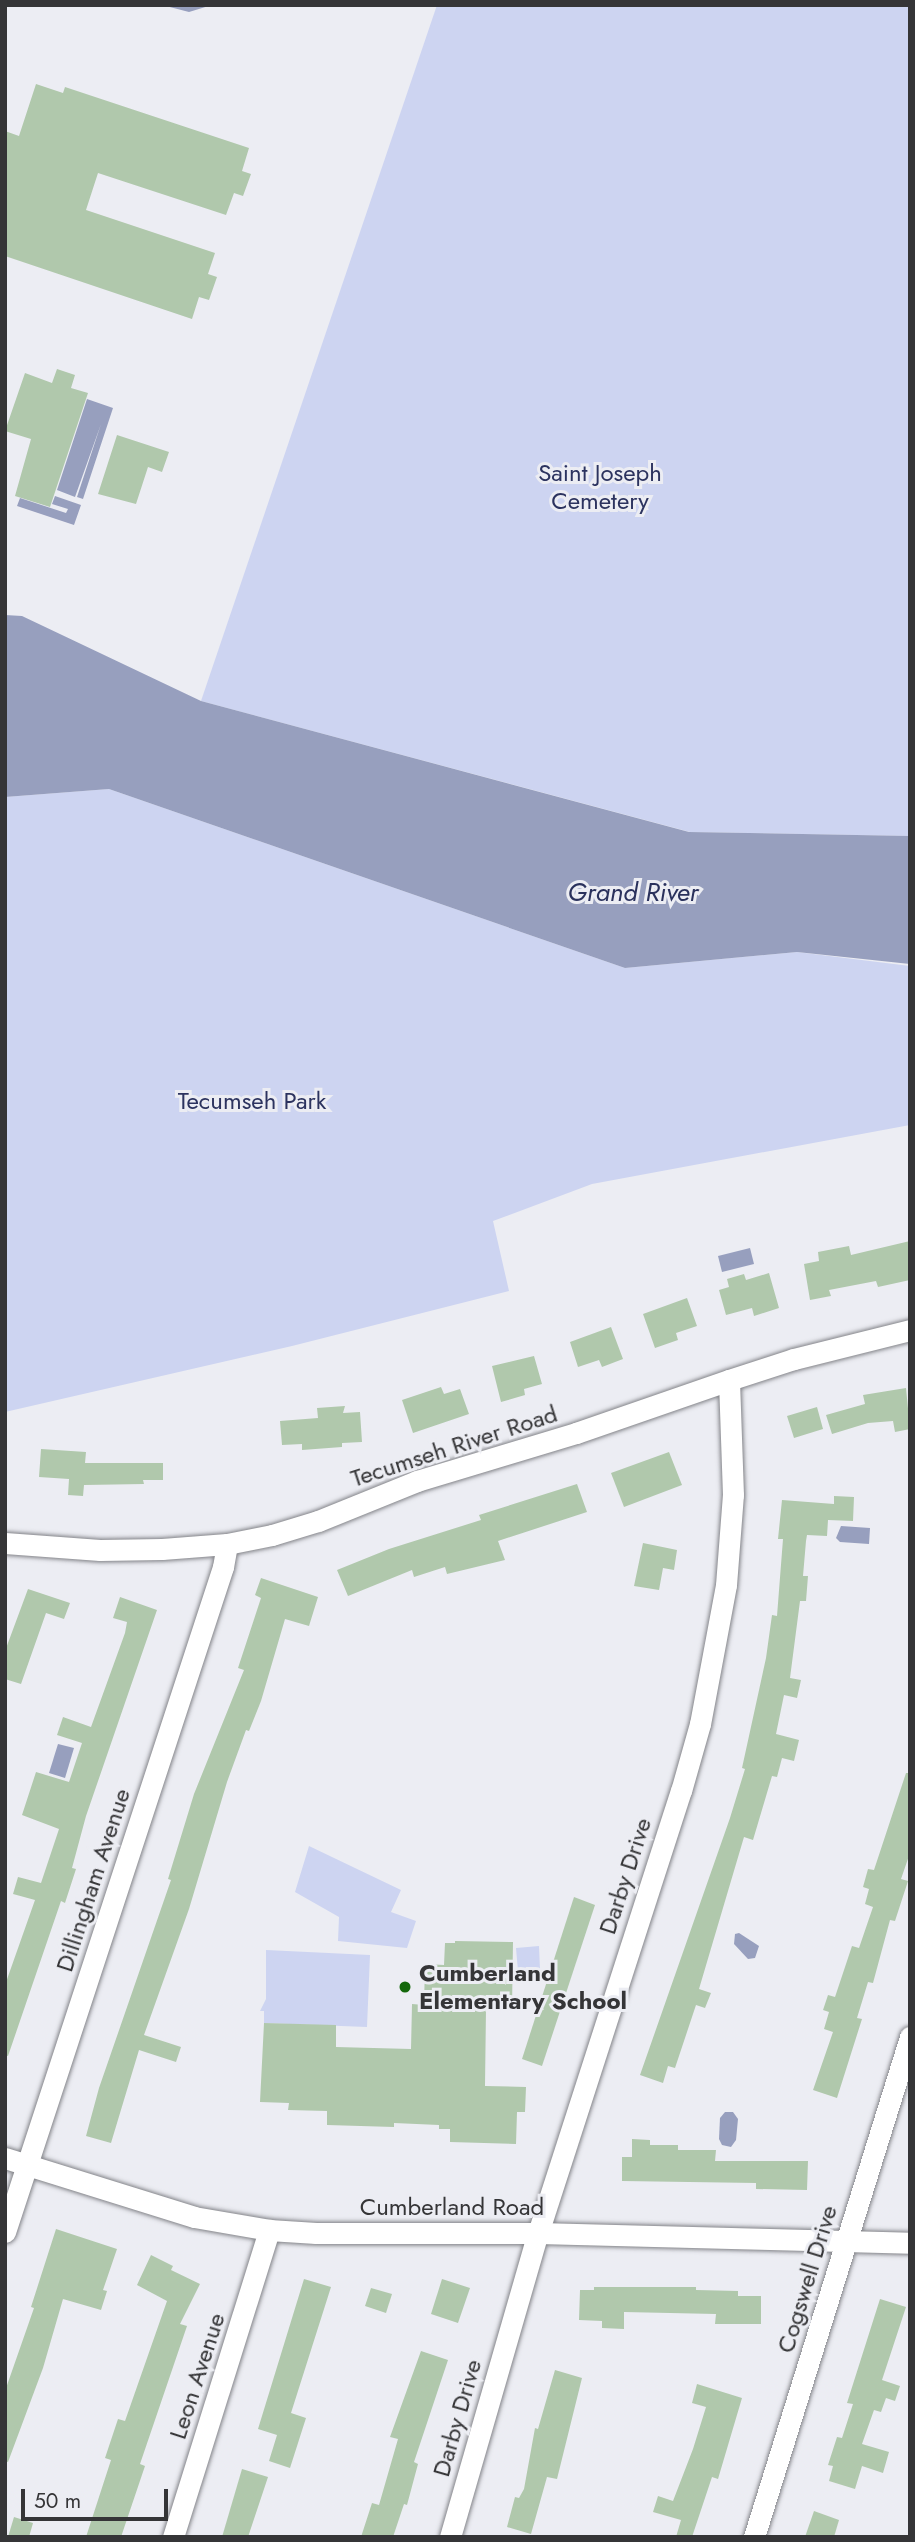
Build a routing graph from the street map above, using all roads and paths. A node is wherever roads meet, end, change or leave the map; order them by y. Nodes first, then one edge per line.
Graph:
1 (910, 1330) edge
2 (729, 1380) junction
3 (5, 1543) edge
4 (227, 1544) junction
5 (910, 2037) edge
6 (5, 2158) edge
7 (27, 2165) junction
8 (269, 2230) junction
9 (5, 2232) edge
10 (538, 2233) junction
11 (846, 2241) junction
12 (910, 2243) edge
13 (173, 2537) edge
14 (450, 2537) edge
15 (754, 2537) edge

1 - 2 street, Tecumseh River Road
2 - 4 street, Tecumseh River Road
2 - 10 street, Darby Drive
3 - 4 street, Tecumseh River Road
4 - 7 street, Dillingham Avenue
5 - 11 street, Cogswell Drive
6 - 7 street, Cumberland Road
7 - 8 street, Cumberland Road
7 - 9 street, Dillingham Avenue
8 - 10 street, Cumberland Road
8 - 13 street, Leon Avenue
10 - 11 street, Cumberland Road
10 - 14 street, Darby Drive
11 - 12 street, Cumberland Road
11 - 15 street, Cogswell Drive

